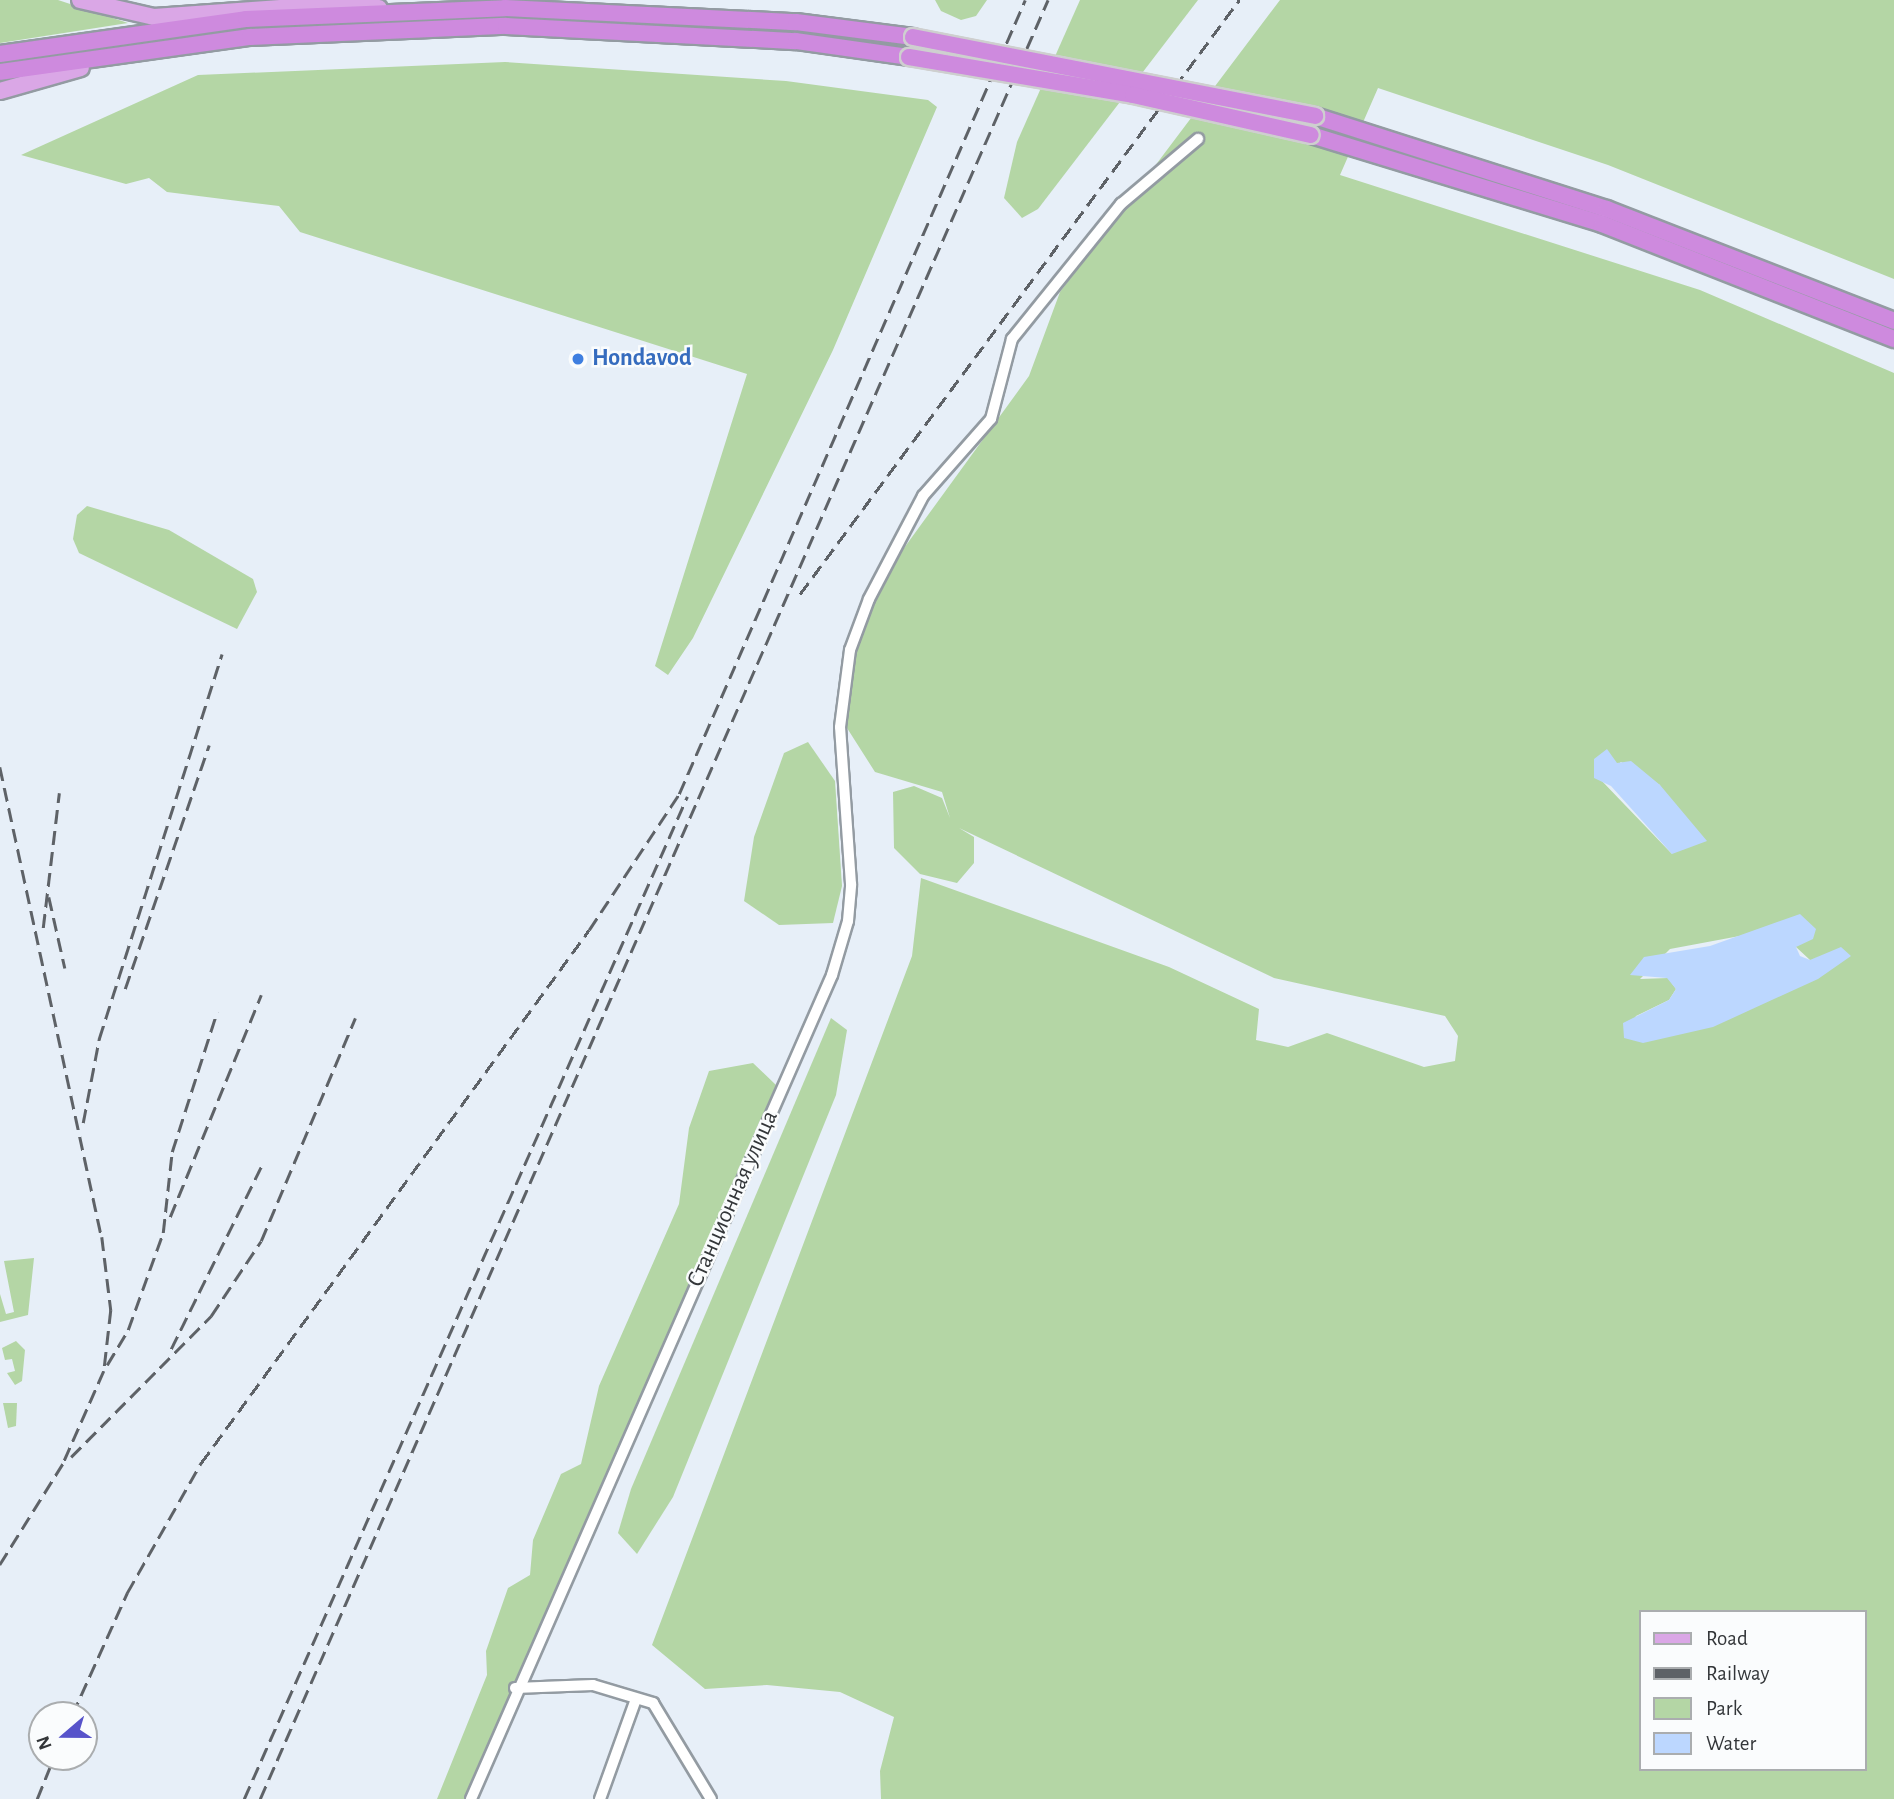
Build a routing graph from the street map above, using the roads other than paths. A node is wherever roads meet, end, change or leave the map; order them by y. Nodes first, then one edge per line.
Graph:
1 (80, 0) edge
2 (399, 10) junction
3 (399, 29) junction
4 (0, 54) edge
5 (0, 72) edge
6 (0, 91) edge
7 (1198, 139) dead end
8 (1894, 321) edge
9 (1894, 339) edge
10 (515, 1688) junction
11 (636, 1699) junction
12 (471, 1799) edge
13 (600, 1799) edge
14 (711, 1799) edge

1 - 2 main road
2 - 4 highway
2 - 8 highway, bridge
3 - 5 highway
3 - 6 main road
3 - 9 highway, bridge
7 - 10 street, Станционная улица
10 - 11 street
10 - 12 street, Станционная улица
11 - 13 street
11 - 14 street

